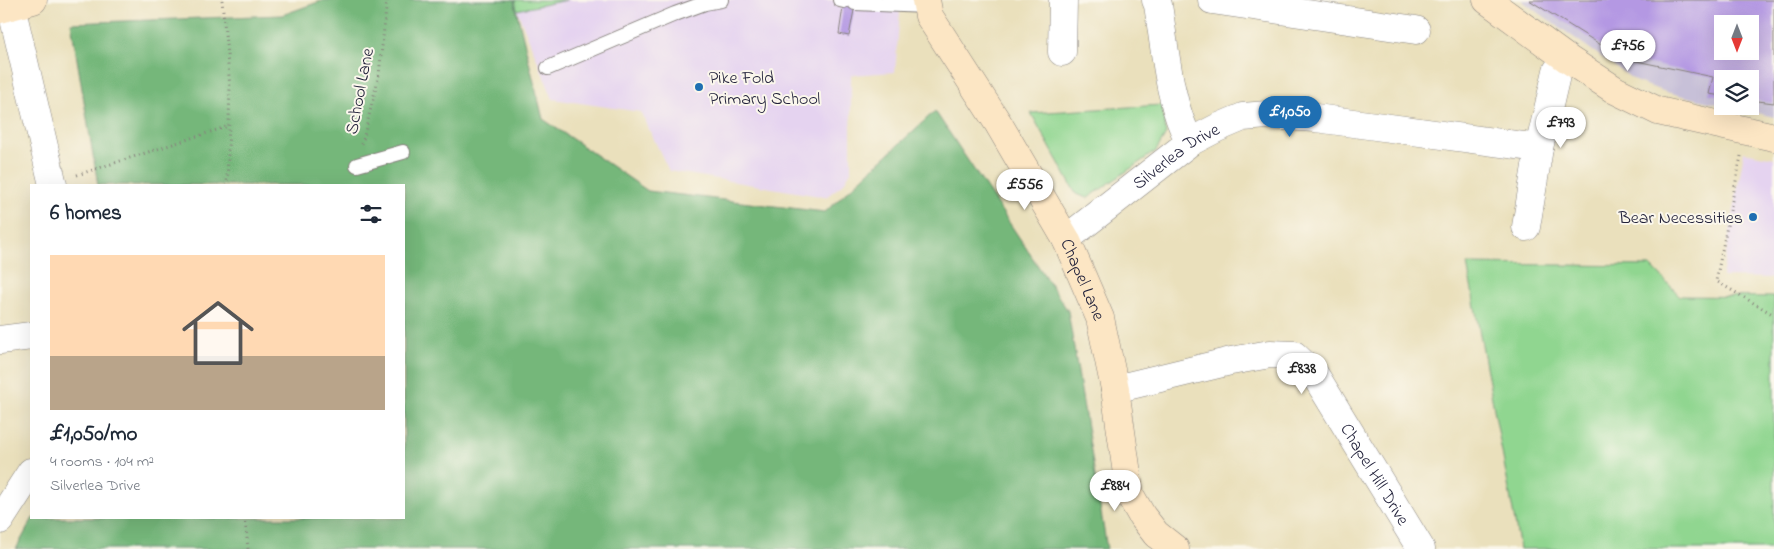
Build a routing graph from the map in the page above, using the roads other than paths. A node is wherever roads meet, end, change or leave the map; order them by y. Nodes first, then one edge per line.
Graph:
1 (721, 0) edge
2 (1063, 0) edge
3 (1212, 0) edge
4 (1486, 0) edge
5 (846, 1) edge
6 (1164, 2) edge
7 (926, 3) edge
8 (15, 5) edge
9 (1416, 30) dead end
10 (1062, 52) dead end
11 (1566, 58) junction
12 (548, 68) dead end
13 (1774, 137) edge
14 (1190, 142) junction
15 (1539, 148) junction
16 (403, 152) dead end
17 (358, 165) road end
18 (53, 184) edge
19 (1526, 227) dead end
20 (1066, 239) junction
21 (30, 336) edge
22 (0, 340) edge
23 (1115, 389) junction
24 (30, 474) edge
25 (0, 520) edge
26 (1175, 549) edge
27 (1421, 549) edge

1 - 12 lane
2 - 10 street
3 - 9 street
4 - 11 street
5 - 7 lane
6 - 14 street
7 - 20 street, Chapel Lane
8 - 18 street
11 - 13 street
11 - 15 street
14 - 15 street, Silverlea Drive
14 - 20 street, Silverlea Drive
15 - 19 street
16 - 17 lane
20 - 23 street, Chapel Lane
21 - 22 street
23 - 26 street, Chapel Lane
23 - 27 street, Chapel Hill Drive
24 - 25 street

